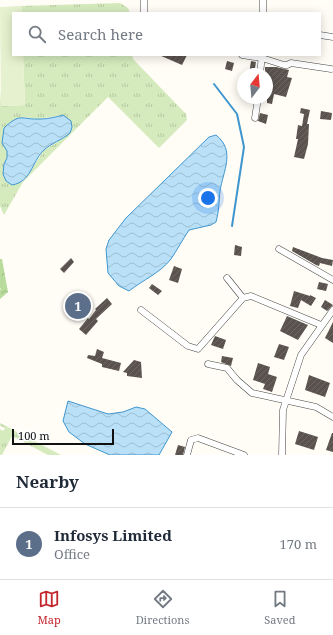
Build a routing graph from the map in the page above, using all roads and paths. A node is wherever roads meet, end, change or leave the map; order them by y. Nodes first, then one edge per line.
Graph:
1 (144, 0) edge
2 (263, 0) edge
3 (144, 12) edge
4 (263, 12) edge
5 (321, 35) edge
6 (333, 37) edge
7 (252, 56) edge
8 (262, 57) edge
9 (261, 68) edge
10 (331, 69) dead end
11 (257, 104) edge
12 (255, 118) dead end
13 (280, 249) dead end
14 (227, 278) dead end
15 (333, 280) edge
16 (243, 298) junction
17 (141, 310) dead end
18 (333, 310) edge
19 (326, 319) junction
20 (333, 321) edge
21 (321, 325) junction
22 (208, 364) dead end
23 (286, 400) junction
24 (333, 417) edge
25 (187, 455) edge
26 (244, 455) edge
27 (282, 455) edge

1 - 3 street
2 - 4 street
5 - 6 street
7 - 8 street
8 - 9 street
8 - 10 street
11 - 12 street
13 - 15 street
14 - 16 street
16 - 17 street
16 - 21 street
18 - 19 street
19 - 20 street
19 - 21 street
21 - 23 street
22 - 23 street
23 - 24 street
23 - 27 street
25 - 26 street

